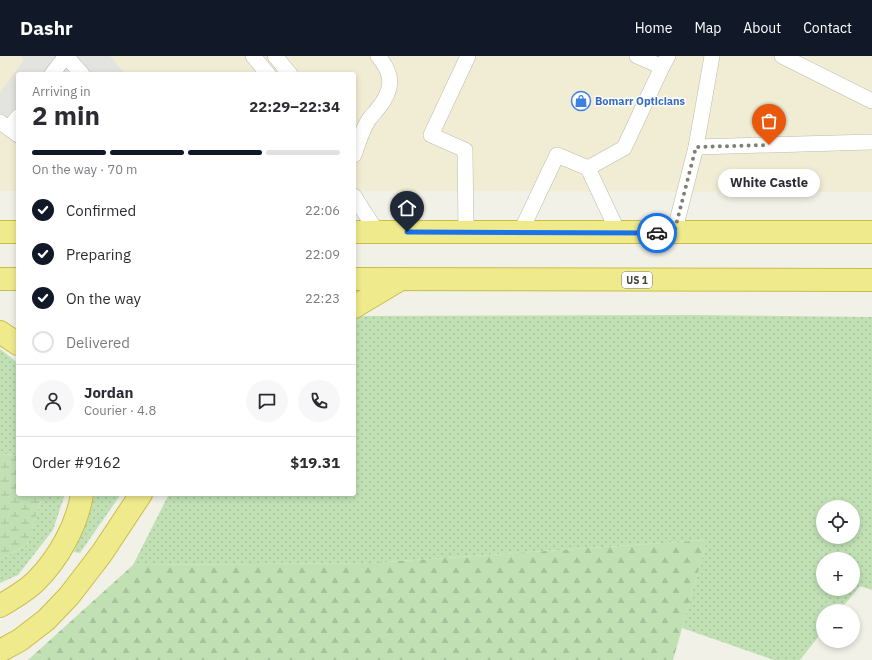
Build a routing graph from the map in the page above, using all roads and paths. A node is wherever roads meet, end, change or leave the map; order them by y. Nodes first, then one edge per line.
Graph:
1 (66, 56) edge
2 (253, 56) edge
3 (275, 56) edge
4 (468, 56) edge
5 (637, 56) edge
6 (712, 56) edge
7 (782, 56) edge
8 (386, 59) edge
9 (665, 61) edge
10 (54, 72) edge
11 (80, 72) edge
12 (266, 72) edge
13 (288, 72) edge
14 (872, 101) edge
15 (370, 118) junction
16 (356, 119) edge
17 (872, 142) edge
18 (696, 147) junction
19 (356, 150) edge
20 (588, 168) junction
21 (356, 199) edge
22 (0, 232) edge
23 (16, 232) edge
24 (356, 232) edge
25 (377, 232) junction
26 (618, 232) junction
27 (872, 232) edge
28 (466, 233) junction
29 (520, 233) junction
30 (674, 233) junction
31 (356, 279) edge
32 (402, 279) junction
33 (0, 280) edge
34 (16, 280) edge
35 (872, 280) edge
36 (356, 306) edge
37 (0, 332) edge
38 (16, 343) edge
39 (81, 496) edge
40 (140, 496) edge
41 (0, 606) edge
42 (0, 651) edge

1 - 10 lane
1 - 11 lane
2 - 12 lane
3 - 13 lane
4 - 28 lane
5 - 9 lane
6 - 18 lane
7 - 14 lane
8 - 15 lane
9 - 20 lane
15 - 16 lane
15 - 19 lane
17 - 18 lane
18 - 30 lane
20 - 26 lane
20 - 29 lane
21 - 25 lane
22 - 23 highway
24 - 25 highway
25 - 28 highway
26 - 29 highway
26 - 30 highway
27 - 30 highway
28 - 29 highway
31 - 32 highway, US 1
32 - 35 highway, US 1
32 - 36 highway
33 - 34 highway
37 - 38 highway
39 - 41 highway
40 - 42 highway

